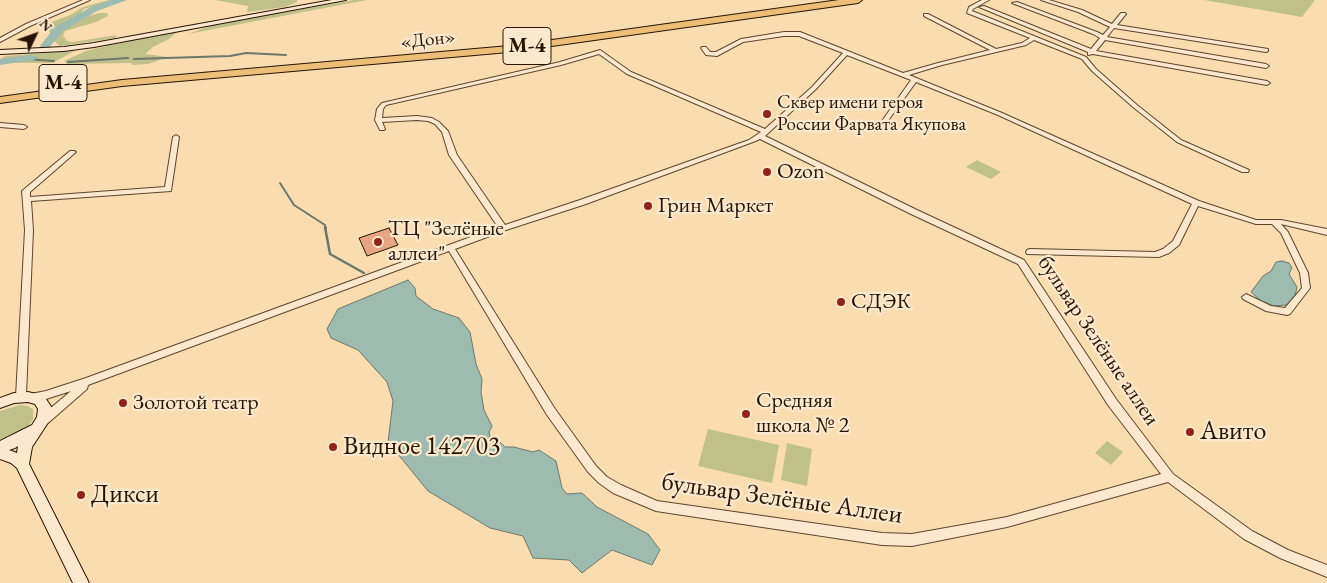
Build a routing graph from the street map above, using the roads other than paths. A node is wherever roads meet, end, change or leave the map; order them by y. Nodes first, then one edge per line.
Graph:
1 (87, 0) edge
2 (343, 0) edge
3 (814, 0) edge
4 (858, 0) edge
5 (986, 0) edge
6 (1044, 0) edge
7 (1015, 3) dead end
8 (982, 7) dead end
9 (1124, 14) dead end
10 (926, 15) dead end
11 (1113, 26) junction
12 (1034, 38) junction
13 (1103, 38) junction
14 (0, 40) edge
15 (704, 48) dead end
16 (1266, 50) dead end
17 (996, 51) junction
18 (0, 52) edge
19 (847, 52) junction
20 (1094, 52) junction
21 (1084, 58) junction
22 (1266, 66) dead end
23 (904, 75) junction
24 (123, 79) junction
25 (915, 79) junction
26 (1267, 82) dead end
27 (0, 92) edge
28 (0, 100) edge
29 (378, 120) junction
30 (0, 125) edge
31 (24, 126) dead end
32 (880, 128) dead end
33 (382, 129) dead end
34 (763, 134) junction
35 (176, 137) dead end
36 (72, 152) dead end
37 (1244, 170) dead end
38 (28, 199) junction
39 (1196, 203) junction
40 (1274, 222) junction
41 (503, 228) junction
42 (1327, 232) edge
43 (450, 248) junction
44 (1030, 252) dead end
45 (1246, 297) dead end
46 (89, 381) junction
47 (0, 396) edge
48 (21, 398) junction
49 (0, 403) edge
50 (39, 425) junction
51 (0, 447) edge
52 (0, 453) edge
53 (22, 464) junction
54 (1169, 476) junction
55 (1327, 572) edge
56 (81, 583) edge

1 - 14 street
2 - 18 main road
3 - 24 highway, «Дон» / М-4
4 - 24 highway, «Дон» / М-4
5 - 12 street
6 - 11 street
7 - 13 street
8 - 20 street
9 - 11 street
10 - 17 street
11 - 13 street
11 - 16 street
12 - 17 street
12 - 21 street
13 - 20 street
13 - 22 street
15 - 19 street
17 - 23 street
19 - 23 street
19 - 34 street
20 - 21 street
20 - 26 street
21 - 37 street
23 - 25 street
24 - 27 highway, «Дон» / М-4
24 - 28 highway, «Дон» / М-4
25 - 32 street
25 - 39 street
29 - 33 street
29 - 34 street, бульвар Зелёные аллеи
29 - 41 street
30 - 31 street
34 - 41 street
34 - 54 street, бульвар Зелёные аллеи
35 - 38 street
36 - 38 street
38 - 48 street
39 - 40 street
39 - 44 street
40 - 42 street
40 - 45 street
41 - 43 street
43 - 46 street
43 - 54 street, бульвар Зелёные Аллеи
46 - 48 street
46 - 50 street
47 - 48 main road
48 - 49 main road
48 - 50 main road
50 - 51 main road
50 - 53 main road
52 - 53 main road
53 - 56 main road
54 - 55 street, бульвар Зелёные аллеи

